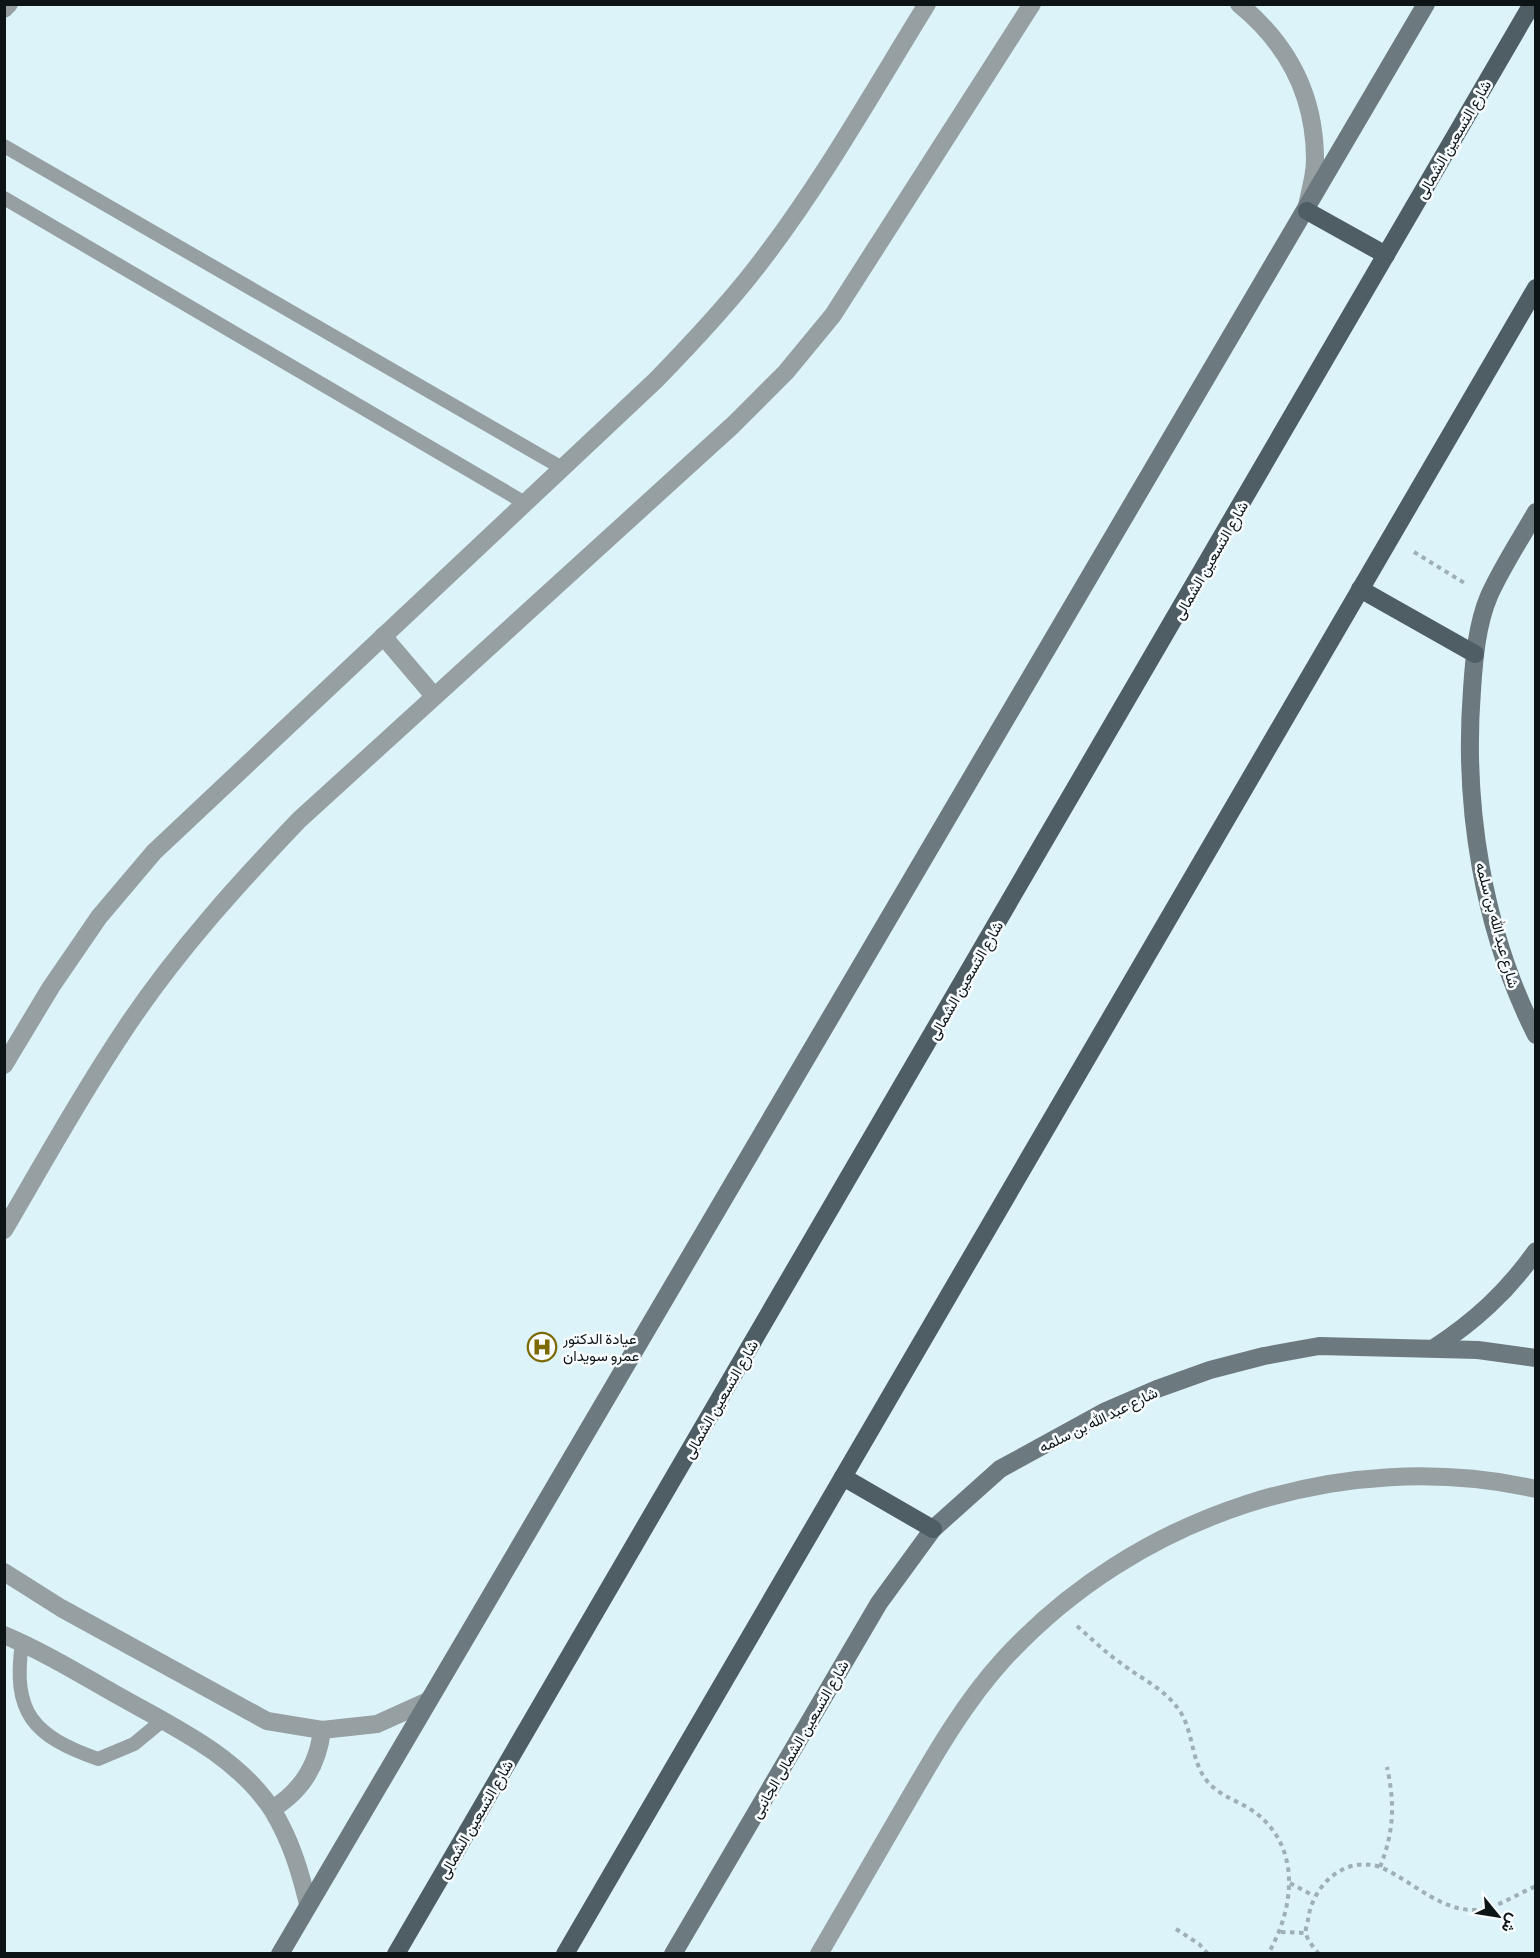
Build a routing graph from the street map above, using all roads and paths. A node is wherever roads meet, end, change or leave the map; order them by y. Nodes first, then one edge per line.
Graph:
1 (9, 4) edge
2 (927, 4) edge
3 (1032, 4) edge
4 (1239, 4) edge
5 (1426, 4) edge
6 (1525, 7) edge
7 (4, 9) edge
8 (4, 146) edge
9 (4, 198) edge
10 (1307, 211) junction
11 (1386, 255) junction
12 (1536, 288) edge
13 (562, 468) junction
14 (525, 503) junction
15 (1536, 512) edge
16 (1390, 538) junction
17 (1360, 589) junction
18 (1489, 597) junction
19 (383, 636) junction
20 (1475, 654) junction
21 (434, 696) junction
22 (1536, 1035) edge
23 (4, 1065) edge
24 (4, 1230) edge
25 (1536, 1251) edge
26 (1434, 1348) junction
27 (1536, 1358) edge
28 (843, 1477) junction
29 (1536, 1489) edge
30 (933, 1529) junction
31 (4, 1572) edge
32 (1057, 1609) junction
33 (4, 1635) edge
34 (21, 1642) junction
35 (428, 1701) junction
36 (163, 1720) junction
37 (322, 1730) junction
38 (1387, 1767) dead end
39 (272, 1809) junction
40 (1380, 1867) junction
41 (1290, 1883) junction
42 (1536, 1886) edge
43 (1314, 1896) junction
44 (308, 1904) junction
45 (1176, 1929) dead end
46 (1281, 1932) junction
47 (1306, 1933) junction
48 (280, 1953) edge
49 (396, 1953) edge
50 (565, 1953) edge
51 (673, 1953) edge
52 (819, 1953) edge
53 (1208, 1953) edge
54 (1268, 1953) edge
55 (1319, 1953) edge

1 - 7 street
2 - 13 street
3 - 21 street
4 - 10 street
5 - 10 street
6 - 11 main road, شارع التسعين الشمالى
8 - 13 lane
9 - 14 lane
10 - 11 main road
10 - 35 street
11 - 49 main road, شارع التسعين الشمالى
12 - 16 main road
13 - 14 street
14 - 19 street
15 - 18 street
16 - 17 main road
16 - 18 path
17 - 20 main road
17 - 28 main road
18 - 20 street, شارع عبد الله بن سلمه
19 - 21 street
19 - 23 street
20 - 22 street, شارع عبد الله بن سلمه
21 - 24 street
25 - 26 street
26 - 27 street, شارع عبد الله بن سلمه
26 - 30 street, شارع عبد الله بن سلمه
28 - 30 main road
28 - 50 main road
29 - 32 street
30 - 51 street, شارع التسعين الشمالى الجانبى
31 - 37 street
32 - 41 path
32 - 52 street
33 - 34 street
34 - 36 street
34 - 36 lane
35 - 37 street
35 - 44 street
36 - 39 street
37 - 39 street
38 - 40 path
39 - 44 street
40 - 42 path
40 - 43 path
41 - 43 path
41 - 46 path
43 - 47 path
44 - 48 street
45 - 53 path
46 - 47 path
46 - 54 path
47 - 55 path

